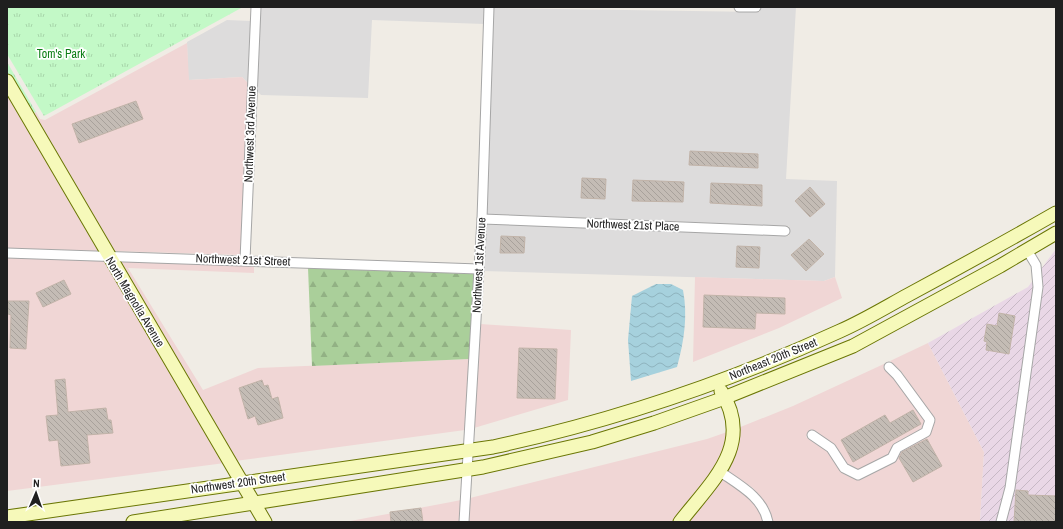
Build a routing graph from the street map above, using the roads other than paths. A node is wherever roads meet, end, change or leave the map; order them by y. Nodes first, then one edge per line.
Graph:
1 (256, 7) edge
2 (490, 7) edge
3 (739, 7) edge
4 (756, 7) edge
5 (7, 81) edge
6 (1056, 212) edge
7 (482, 219) junction
8 (784, 231) dead end
9 (1018, 235) junction
10 (1052, 235) edge
11 (1027, 250) junction
12 (7, 253) edge
13 (109, 256) junction
14 (245, 260) junction
15 (479, 269) junction
16 (889, 367) dead end
17 (716, 383) junction
18 (725, 398) junction
19 (812, 435) dead end
20 (468, 451) junction
21 (467, 469) junction
22 (719, 471) junction
23 (242, 482) junction
24 (254, 504) junction
25 (13, 518) edge
26 (133, 522) edge
27 (265, 522) edge
28 (464, 522) edge
29 (680, 522) edge
30 (768, 522) edge
31 (1001, 522) edge

1 - 14 street, Northwest 3rd Avenue
2 - 7 street, Northwest 1st Avenue
3 - 4 street
5 - 13 main road, North Magnolia Avenue
6 - 9 main road, Northeast 20th Street
7 - 8 street, Northwest 21st Place
7 - 15 street, Northwest 1st Avenue
9 - 11 main road
9 - 17 main road, Northeast 20th Street
10 - 11 main road, Northeast 20th Street
11 - 18 main road, Northeast 20th Street
11 - 31 street
12 - 13 street, Northwest 21st Street
13 - 14 street, Northwest 21st Street
13 - 23 main road, North Magnolia Avenue
14 - 15 street, Northwest 21st Street
15 - 20 street, Northwest 1st Avenue
16 - 19 street
17 - 18 main road
17 - 20 main road, Northeast 20th Street
18 - 21 main road, Northeast 20th Street
18 - 22 main road
20 - 21 street, Northwest 1st Avenue
20 - 23 main road, Northwest 20th Street
21 - 24 main road, Northwest 20th Street
21 - 28 street, Northwest 1st Avenue
22 - 29 main road
22 - 30 street
23 - 24 main road, North Magnolia Avenue
23 - 25 main road, Northwest 20th Street
24 - 26 main road, Northwest 20th Street
24 - 27 main road, North Magnolia Avenue

